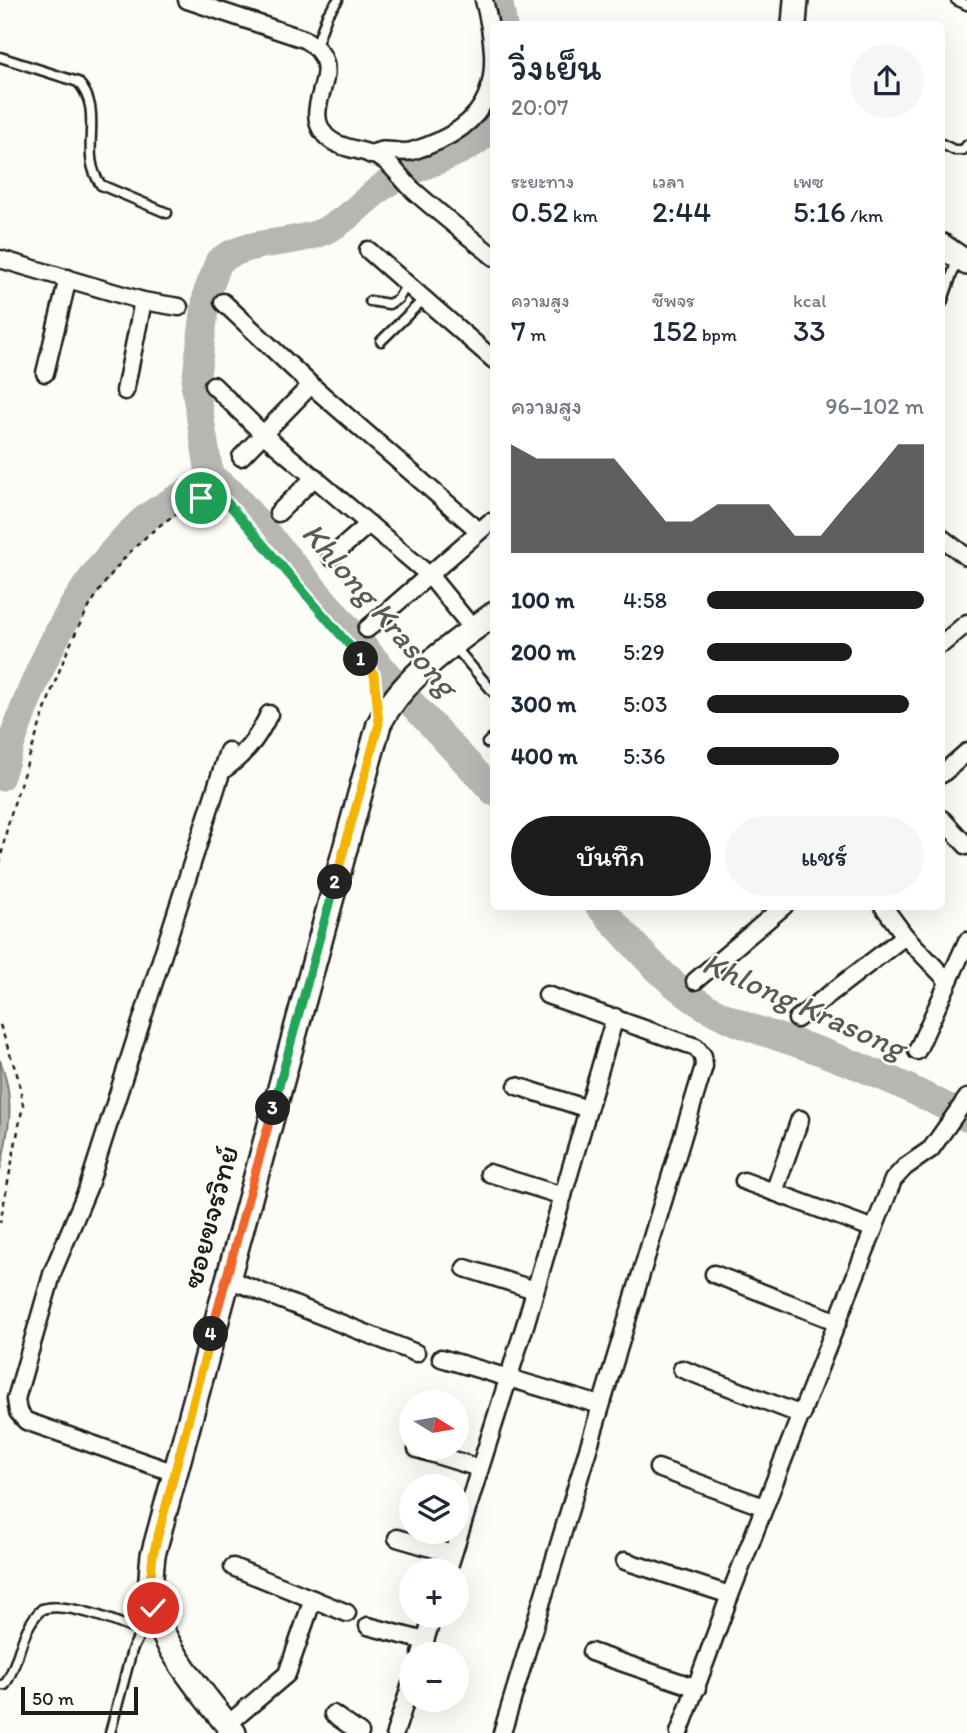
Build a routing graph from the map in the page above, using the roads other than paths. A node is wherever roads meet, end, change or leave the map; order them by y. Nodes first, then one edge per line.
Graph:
1 (187, 0) edge
2 (338, 0) edge
3 (484, 0) edge
4 (796, 0) edge
5 (956, 0) edge
6 (967, 5) edge
7 (794, 21) edge
8 (490, 29) edge
9 (316, 46) junction
10 (0, 57) edge
11 (490, 82) edge
12 (967, 145) edge
13 (945, 146) edge
14 (377, 158) junction
15 (167, 213) dead end
16 (368, 250) dead end
17 (490, 254) edge
18 (956, 255) edge
19 (0, 259) edge
20 (68, 278) junction
21 (408, 284) junction
22 (945, 293) edge
23 (425, 298) junction
24 (144, 301) junction
25 (370, 301) dead end
26 (223, 302) dead end
27 (179, 307) dead end
28 (381, 341) dead end
29 (490, 355) edge
30 (45, 373) dead end
31 (213, 385) dead end
32 (311, 385) junction
33 (125, 391) dead end
34 (264, 435) junction
35 (241, 457) dead end
36 (315, 477) junction
37 (278, 513) dead end
38 (369, 524) junction
39 (945, 540) edge
40 (331, 557) dead end
41 (967, 557) edge
42 (429, 575) junction
43 (490, 617) edge
44 (367, 629) dead end
45 (473, 629) junction
46 (965, 629) edge
47 (945, 642) edge
48 (453, 645) junction
49 (490, 688) edge
50 (269, 715) dead end
51 (228, 751) dead end
52 (967, 752) edge
53 (222, 771) junction
54 (945, 771) edge
55 (945, 822) edge
56 (967, 846) edge
57 (886, 910) edge
58 (764, 913) edge
59 (905, 936) junction
60 (967, 941) edge
61 (947, 980) junction
62 (695, 981) dead end
63 (547, 995) dead end
64 (615, 1017) junction
65 (797, 1019) dead end
66 (917, 1051) dead end
67 (517, 1086) dead end
68 (967, 1098) edge
69 (588, 1109) junction
70 (800, 1119) dead end
71 (489, 1173) dead end
72 (744, 1181) dead end
73 (774, 1192) junction
74 (562, 1196) junction
75 (874, 1229) junction
76 (465, 1268) dead end
77 (714, 1274) dead end
78 (226, 1278) junction
79 (536, 1290) junction
80 (838, 1322) junction
81 (416, 1353) dead end
82 (440, 1358) dead end
83 (682, 1369) dead end
84 (508, 1377) junction
85 (600, 1405) junction
86 (802, 1415) junction
87 (453, 1460) edge
88 (479, 1468) junction
89 (658, 1468) dead end
90 (175, 1474) junction
91 (764, 1507) junction
92 (397, 1538) dead end
93 (441, 1558) edge
94 (451, 1558) edge
95 (625, 1561) dead end
96 (233, 1567) dead end
97 (730, 1595) junction
98 (313, 1599) junction
99 (347, 1613) dead end
100 (369, 1626) dead end
101 (150, 1627) junction
102 (410, 1642) edge
103 (592, 1651) dead end
104 (0, 1685) edge
105 (697, 1688) junction
106 (402, 1712) edge
107 (333, 1714) dead end
108 (231, 1729) edge
109 (110, 1733) edge
110 (360, 1733) edge
111 (395, 1733) edge
112 (502, 1733) edge
113 (679, 1733) edge

1 - 9 street
2 - 9 lane
3 - 8 street
4 - 7 street
5 - 6 lane
9 - 14 street
10 - 15 lane
11 - 14 street
12 - 13 lane
14 - 17 street
16 - 21 street
18 - 22 lane
19 - 20 street
20 - 24 street
20 - 30 street
21 - 23 street
21 - 25 lane
23 - 28 lane
23 - 29 street
24 - 27 street
24 - 33 street
26 - 32 street
31 - 34 street
32 - 34 street
32 - 42 street
34 - 35 street
34 - 36 street
36 - 37 street
36 - 38 street
38 - 40 street
38 - 42 street
39 - 41 street
42 - 44 street
42 - 45 street
43 - 45 street, ซอยขจรวิทย์
45 - 48 street, ซอยขจรวิทย์
46 - 47 street
48 - 49 lane
48 - 78 street, ซอยขจรวิทย์
50 - 53 street
51 - 53 street
52 - 54 street
53 - 90 street
55 - 56 street
57 - 59 street
58 - 62 street
59 - 61 street
59 - 65 street
60 - 61 street
61 - 66 street
63 - 64 street
64 - 69 street
64 - 85 street
67 - 69 street
68 - 75 street
69 - 74 street
70 - 73 street
71 - 74 street
72 - 73 street
73 - 75 street
74 - 79 street
75 - 80 street
76 - 79 street
77 - 80 street
78 - 81 street
78 - 90 street, ซอยขจรวิทย์
79 - 84 street
80 - 86 street
82 - 84 street
83 - 86 street
84 - 85 street
84 - 88 street
85 - 112 street
86 - 91 street
87 - 88 street
88 - 94 street
89 - 91 street
90 - 101 street, ซอยขจรวิทย์
91 - 97 street
92 - 93 street
95 - 97 street
96 - 98 street
97 - 105 street
98 - 99 street
98 - 108 street
100 - 102 street
101 - 104 lane
101 - 108 street, ซอยขจรวิทย์
101 - 109 lane
103 - 105 street
105 - 113 street
106 - 111 street
107 - 110 street

